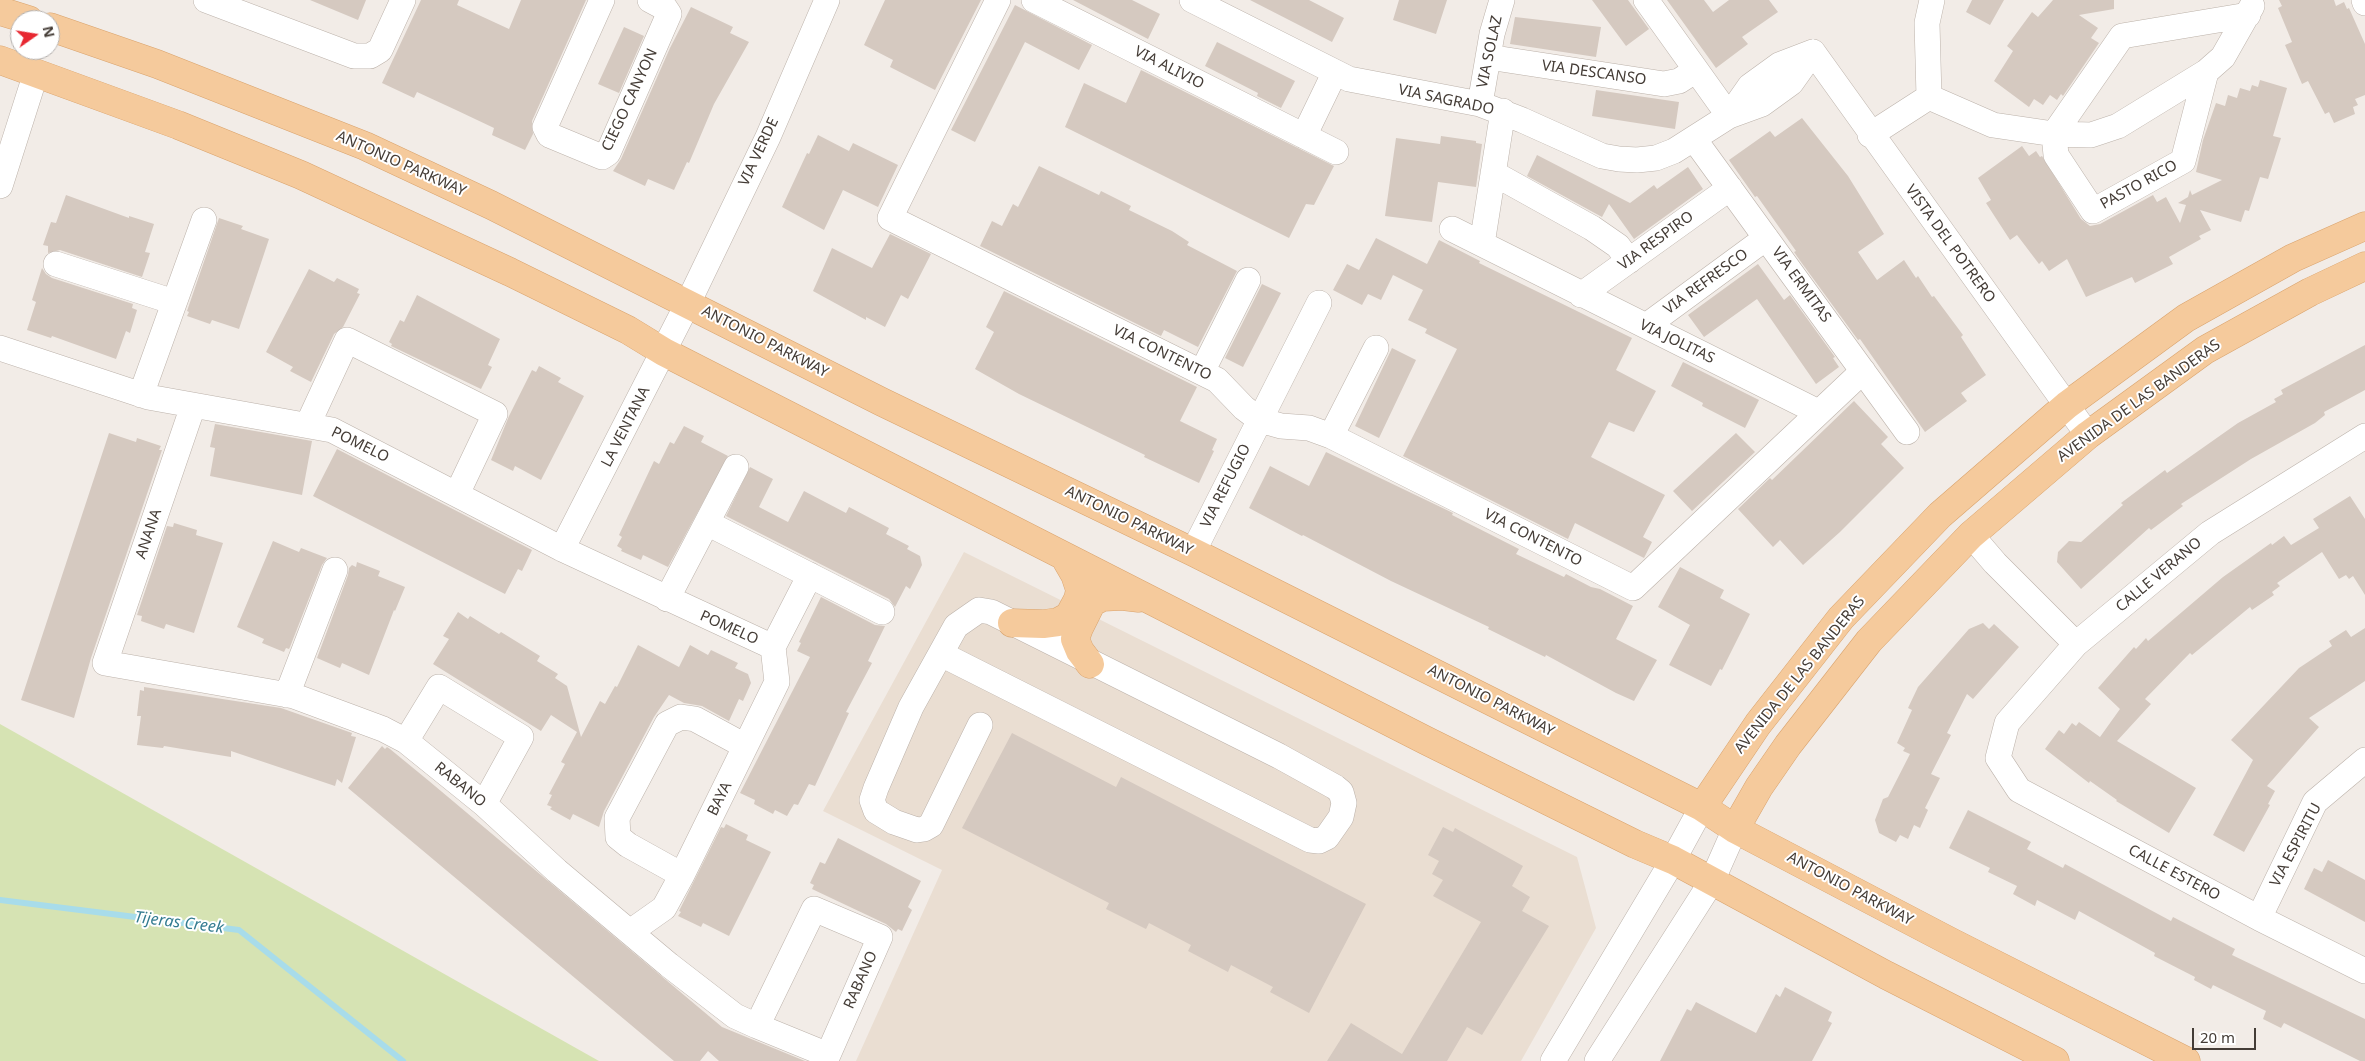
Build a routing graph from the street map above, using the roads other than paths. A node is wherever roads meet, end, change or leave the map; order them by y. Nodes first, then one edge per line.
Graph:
1 (206, 0) edge
2 (403, 0) edge
3 (602, 0) edge
4 (650, 0) edge
5 (827, 0) edge
6 (998, 0) edge
7 (1034, 0) edge
8 (1192, 0) edge
9 (1502, 0) edge
10 (1646, 0) edge
11 (1932, 0) edge
12 (2251, 8) edge
13 (60, 31) edge
14 (1813, 52) joint
15 (1488, 58) junction
16 (0, 60) edge
17 (1696, 70) junction
18 (2206, 72) junction
19 (36, 73) junction
20 (1334, 74) junction
21 (1929, 97) junction
22 (1491, 108) junction
23 (1728, 116) junction
24 (1870, 134) junction
25 (2054, 134) junction
26 (1304, 136) junction
27 (1694, 139) junction
28 (1336, 152) dead end
29 (1493, 173) junction
30 (0, 186) edge
31 (1730, 188) junction
32 (204, 220) dead end
33 (2365, 226) edge
34 (1452, 229) dead end
35 (1766, 238) junction
36 (1482, 244) junction
37 (1629, 260) junction
38 (56, 264) dead end
39 (2365, 266) edge
40 (1248, 280) dead end
41 (1581, 295) junction
42 (174, 302) junction
43 (688, 303) junction
44 (1319, 303) dead end
45 (1646, 326) junction
46 (0, 348) edge
47 (1376, 348) dead end
48 (664, 352) junction
49 (1863, 371) junction
50 (1202, 372) junction
51 (141, 395) junction
52 (2067, 405) junction
53 (193, 406) junction
54 (1818, 412) junction
55 (1260, 420) junction
56 (308, 424) junction
57 (1907, 432) dead end
58 (2088, 435) junction
59 (1331, 436) junction
60 (2365, 436) edge
61 (736, 467) dead end
62 (457, 494) junction
63 (707, 523) junction
64 (1971, 535) junction
65 (562, 549) junction
66 (1193, 552) junction
67 (1064, 556) junction
68 (335, 570) dead end
69 (810, 575) junction
70 (667, 599) junction
71 (1149, 600) junction
72 (882, 612) dead end
73 (1012, 623) junction
74 (2076, 644) junction
75 (773, 647) junction
76 (941, 654) junction
77 (105, 663) joint
78 (1090, 664) junction
79 (287, 694) junction
80 (980, 725) dead end
81 (406, 741) junction
82 (746, 746) junction
83 (1998, 758) joint
84 (2365, 760) edge
85 (484, 804) junction
86 (1702, 807) junction
87 (1736, 829) junction
88 (1673, 860) junction
89 (682, 875) junction
90 (1712, 881) junction
91 (2259, 918) junction
92 (630, 932) junction
93 (2365, 972) edge
94 (757, 1026) junction
95 (1553, 1061) edge
96 (1597, 1061) edge
97 (2055, 1061) edge
98 (2186, 1061) edge

1 - 2 street
3 - 4 street, CIEGO CANYON
5 - 43 street, VIA VERDE
6 - 50 street, VIA CONTENTO
7 - 26 street, VIA ALIVIO
8 - 20 street, VIA SAGRADO
9 - 15 street, VIA SOLAZ
10 - 17 street
11 - 21 street
12 - 18 street
12 - 25 street
13 - 43 main road, ANTONIO PARKWAY
14 - 23 street, VIA SAGRADO
14 - 24 street, VISTA DEL POTRERO
15 - 17 street, VIA DESCANSO
15 - 22 street, VIA SOLAZ
16 - 19 main road
17 - 23 street
18 - 25 street
18 - 25 street, PASTO RICO
19 - 30 street
19 - 48 main road
20 - 22 street, VIA SAGRADO
20 - 26 street
21 - 24 street
21 - 25 street
22 - 27 street, VIA SAGRADO
22 - 29 street
23 - 27 street, VIA SAGRADO
24 - 52 street, VISTA DEL POTRERO
26 - 28 street, VIA ALIVIO
27 - 31 street, VIA ERMITAS
29 - 36 street
29 - 37 street
31 - 35 street, VIA ERMITAS
31 - 37 street, VIA RESPIRO
32 - 42 street
33 - 52 main road, AVENIDA DE LAS BANDERAS
34 - 36 street, VIA JOLITAS
35 - 45 street, VIA REFRESCO
35 - 49 street, VIA ERMITAS
36 - 41 street, VIA JOLITAS
37 - 41 street, VIA RESPIRO
38 - 42 street
39 - 58 main road, AVENIDA DE LAS BANDERAS
40 - 50 street
41 - 45 street, VIA JOLITAS
42 - 51 street
43 - 48 street, LA VENTANA
43 - 66 main road, ANTONIO PARKWAY
44 - 55 street, VIA REFUGIO
45 - 54 street, VIA JOLITAS
46 - 51 street, POMELO
47 - 59 street
48 - 65 street, LA VENTANA
48 - 67 main road
49 - 54 street
49 - 57 street, VIA ERMITAS
50 - 55 street, VIA CONTENTO
51 - 53 street, POMELO
52 - 58 street, VISTA DEL POTRERO
52 - 86 main road, AVENIDA DE LAS BANDERAS
53 - 56 street, POMELO
53 - 77 street, ANANA
54 - 59 street, VIA CONTENTO
55 - 59 street, VIA CONTENTO
55 - 66 street, VIA REFUGIO
56 - 62 street, POMELO
56 - 62 street
58 - 64 main road, AVENIDA DE LAS BANDERAS
60 - 74 street, CALLE VERANO
61 - 63 street
62 - 65 street, POMELO
63 - 69 street
63 - 70 street
64 - 74 street
64 - 87 main road, AVENIDA DE LAS BANDERAS
65 - 70 street, POMELO
66 - 86 main road, ANTONIO PARKWAY
67 - 71 main road
67 - 73 main road
68 - 79 street
69 - 72 street
69 - 75 street, POMELO
70 - 75 street, POMELO
71 - 78 main road
71 - 88 main road
73 - 76 street
73 - 78 street
74 - 83 street, CALLE VERANO
75 - 82 street, BAYA
76 - 78 street
76 - 80 street
77 - 79 street, RABANO
79 - 81 street, RABANO
81 - 85 street, RABANO
81 - 85 street
82 - 89 street, BAYA
82 - 89 street
83 - 91 street, CALLE ESTERO
84 - 91 street, VIA ESPIRITU
85 - 92 street, RABANO
86 - 87 main road, ANTONIO PARKWAY
86 - 88 street, AVENIDA DE LAS BANDERAS
87 - 90 street, AVENIDA DE LAS BANDERAS
87 - 98 main road, ANTONIO PARKWAY
88 - 90 main road
88 - 95 street, AVENIDA DE LAS BANDERAS
89 - 92 street, BAYA
90 - 96 street, AVENIDA DE LAS BANDERAS
90 - 97 main road
91 - 93 street, CALLE ESTERO
92 - 94 street, RABANO
94 - 94 street, RABANO

